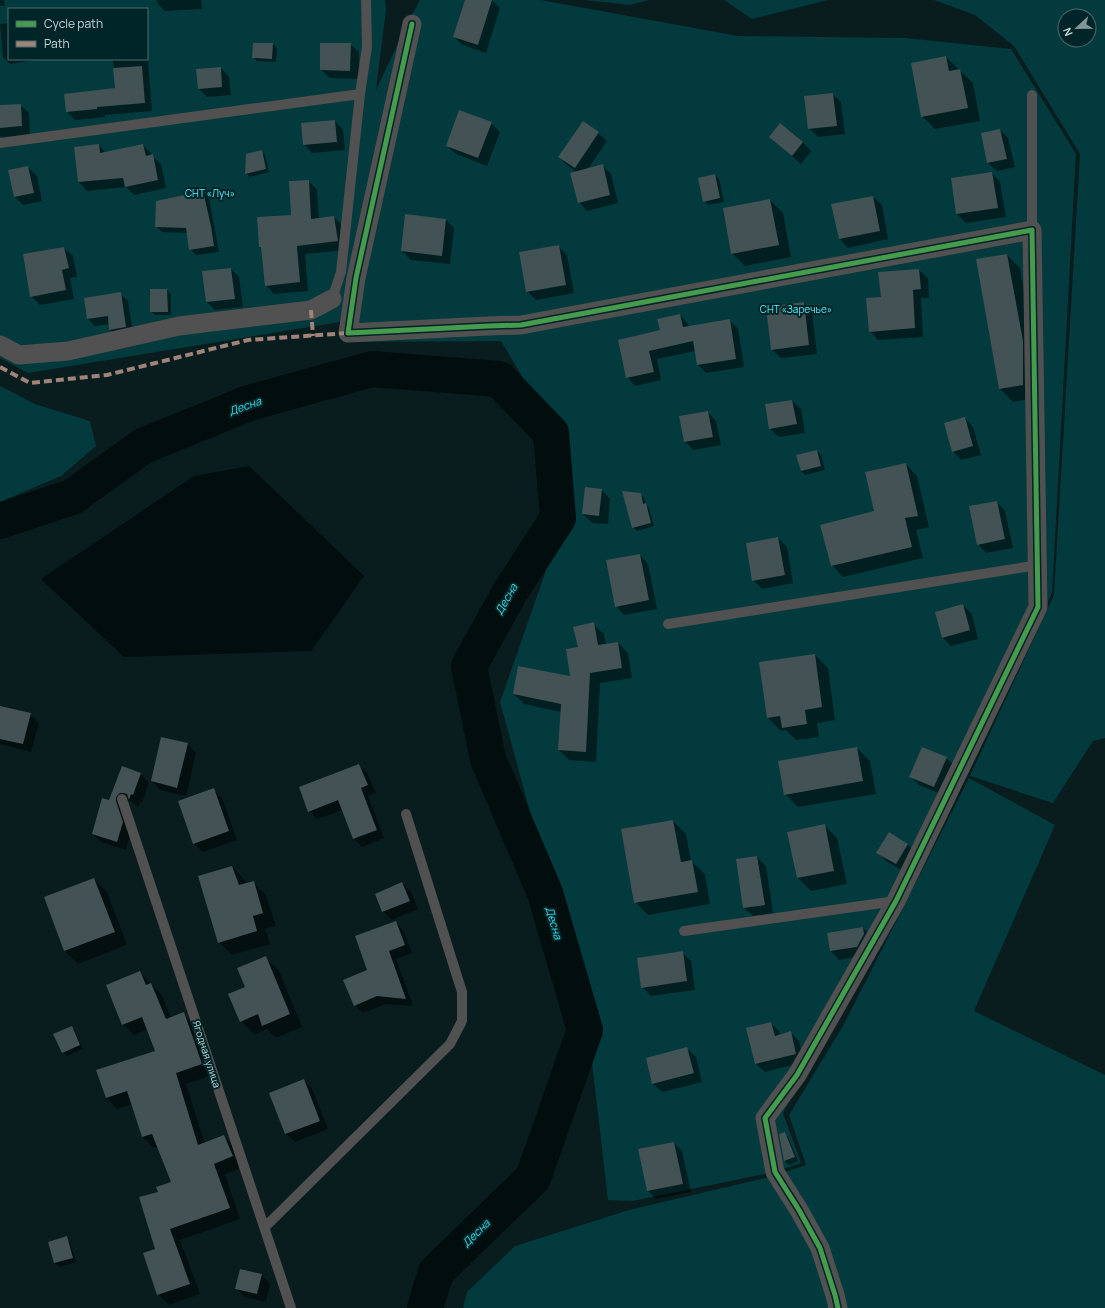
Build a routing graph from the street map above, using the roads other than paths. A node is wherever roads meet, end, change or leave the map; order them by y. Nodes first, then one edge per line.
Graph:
1 (366, 0) edge
2 (412, 24) dead end
3 (360, 94) junction
4 (1032, 95) dead end
5 (0, 143) edge
6 (1032, 230) junction
7 (332, 299) joint
8 (0, 345) edge
9 (1038, 565) junction
10 (668, 624) dead end
11 (122, 799) dead end
12 (406, 814) dead end
13 (896, 901) junction
14 (684, 931) dead end
15 (264, 1227) junction
16 (291, 1308) edge
17 (838, 1308) edge

1 - 3 lane
2 - 6 street
3 - 5 lane
3 - 7 lane
4 - 6 lane
6 - 9 street
7 - 8 street
9 - 10 lane
9 - 13 street
11 - 15 lane, Ягодная улица
12 - 15 lane
13 - 14 lane
13 - 17 street
15 - 16 lane, Ягодная улица

